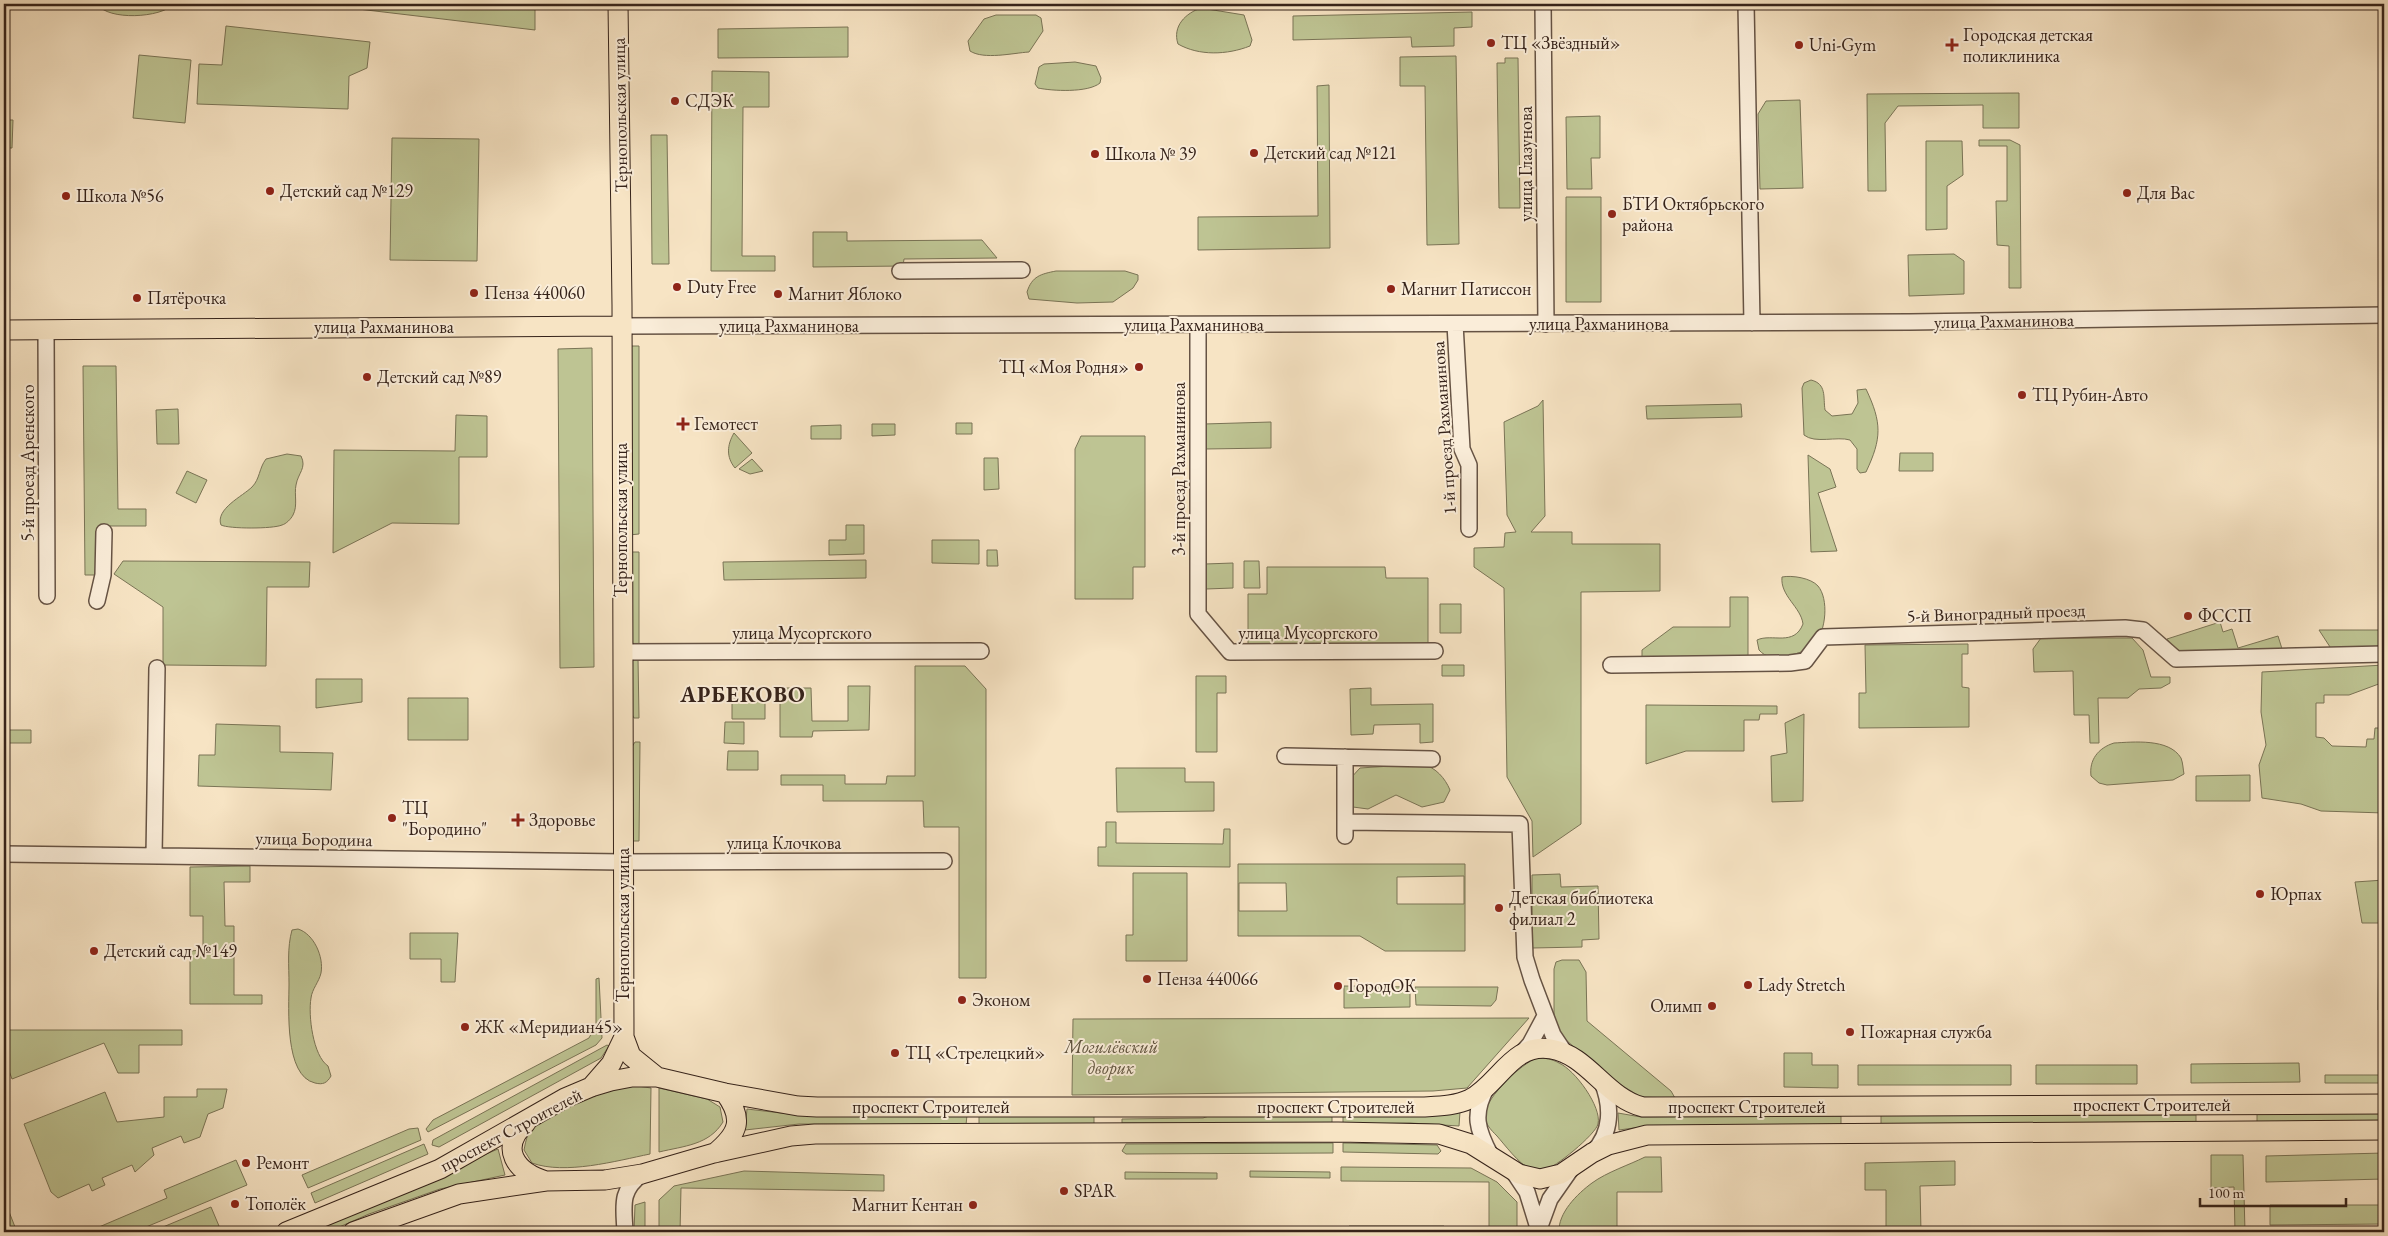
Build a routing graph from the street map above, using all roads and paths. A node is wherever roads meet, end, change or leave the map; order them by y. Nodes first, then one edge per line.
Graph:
1 (618, 4) edge
2 (1544, 4) edge
3 (1746, 4) edge
4 (1022, 270) dead end
5 (900, 271) dead end
6 (2384, 315) edge
7 (1752, 323) junction
8 (1198, 324) junction
9 (1455, 324) junction
10 (1546, 324) junction
11 (620, 326) junction
12 (46, 329) junction
13 (4, 330) edge
14 (1469, 529) dead end
15 (104, 532) dead end
16 (48, 596) dead end
17 (98, 601) dead end
18 (1198, 614) joint
19 (981, 651) dead end
20 (1435, 651) dead end
21 (622, 652) junction
22 (2384, 654) edge
23 (1611, 665) dead end
24 (157, 668) dead end
25 (1284, 756) dead end
26 (1345, 757) junction
27 (1432, 759) dead end
28 (4, 854) edge
29 (154, 856) junction
30 (944, 861) dead end
31 (623, 862) junction
32 (1545, 1016) junction
33 (624, 1037) junction
34 (1522, 1053) junction
35 (1565, 1053) junction
36 (657, 1077) junction
37 (1602, 1082) junction
38 (1488, 1086) junction
39 (591, 1087) junction
40 (725, 1093) junction
41 (2384, 1104) edge
42 (2206, 1105) junction
43 (2253, 1105) junction
44 (1119, 1108) junction
45 (534, 1115) junction
46 (2252, 1130) junction
47 (2384, 1130) edge
48 (2206, 1131) junction
49 (1119, 1134) junction
50 (714, 1153) junction
51 (1592, 1153) junction
52 (1490, 1156) junction
53 (1574, 1165) junction
54 (1511, 1168) junction
55 (642, 1174) junction
56 (605, 1180) junction
57 (546, 1181) junction
58 (624, 1199) junction
59 (1539, 1231) edge
60 (286, 1232) edge
61 (353, 1232) edge
62 (625, 1232) edge

1 - 11 main road, Тернопольская улица
2 - 10 street, улица Глазунова
3 - 7 street
4 - 5 street
6 - 7 street, улица Рахманинова
7 - 10 street, улица Рахманинова
8 - 9 street, улица Рахманинова
8 - 11 street, улица Рахманинова
8 - 18 street, 3-й проезд Рахманинова
9 - 10 street, улица Рахманинова
9 - 14 street, 1-й проезд Рахманинова
11 - 12 main road, улица Рахманинова
11 - 21 main road, Тернопольская улица
12 - 13 main road, улица Рахманинова
12 - 16 street, 5-й проезд Аренского
15 - 17 street
18 - 20 street, улица Мусоргского
19 - 21 street, улица Мусоргского
21 - 31 main road, Тернопольская улица
22 - 23 street, 5-й Виноградный проезд
24 - 29 street
25 - 26 street
26 - 27 street
26 - 32 street
28 - 29 street, улица Бородина
29 - 31 street, улица Бородина
30 - 31 street, улица Клочкова
31 - 33 main road, Тернопольская улица
32 - 34 street
32 - 35 street
33 - 36 main road, Тернопольская улица
33 - 39 main road, Тернопольская улица
34 - 35 main road, проспект Строителей
34 - 38 main road, проспект Строителей
35 - 37 main road, проспект Строителей
36 - 39 main road, проспект Строителей
36 - 40 main road, проспект Строителей
37 - 42 main road, проспект Строителей
37 - 51 street
38 - 44 main road, проспект Строителей
38 - 52 street
39 - 45 main road, проспект Строителей
40 - 44 main road, проспект Строителей
40 - 50 main road
41 - 43 main road, проспект Строителей
42 - 43 main road, проспект Строителей
42 - 48 main road
43 - 46 main road
44 - 49 main road
45 - 57 main road
45 - 60 main road, проспект Строителей
46 - 47 main road, проспект Строителей
46 - 48 main road, проспект Строителей
48 - 51 main road, проспект Строителей
49 - 50 main road, проспект Строителей
49 - 52 main road, проспект Строителей
50 - 55 main road, проспект Строителей
51 - 53 main road, проспект Строителей
52 - 54 main road, проспект Строителей
53 - 54 main road, проспект Строителей
53 - 59 street
54 - 59 street
55 - 56 main road, проспект Строителей
55 - 58 street
56 - 57 main road, проспект Строителей
56 - 58 street
57 - 61 main road, проспект Строителей
58 - 62 street

